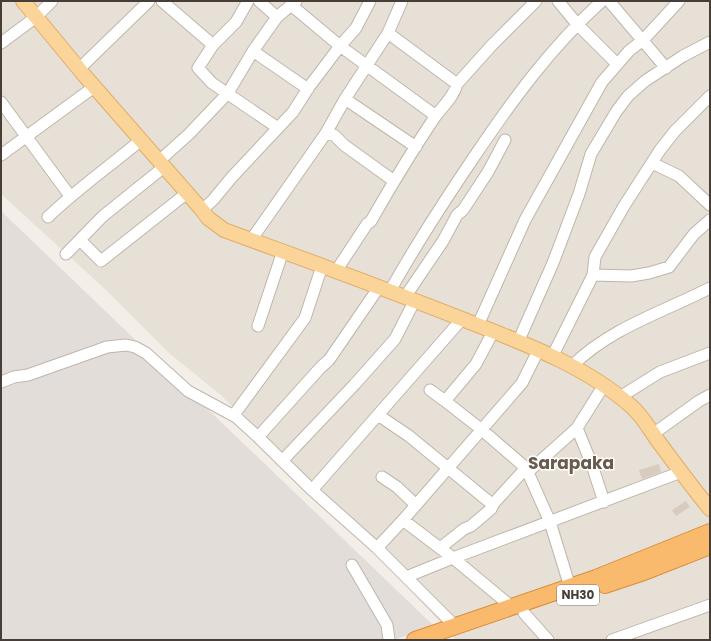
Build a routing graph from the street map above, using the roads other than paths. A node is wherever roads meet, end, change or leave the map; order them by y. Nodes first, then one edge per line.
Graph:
1 (23, 1) edge
2 (52, 1) edge
3 (149, 1) edge
4 (162, 1) edge
5 (248, 1) edge
6 (259, 1) edge
7 (370, 1) edge
8 (402, 1) edge
9 (536, 1) edge
10 (558, 1) edge
11 (602, 1) edge
12 (609, 1) edge
13 (679, 1) edge
14 (294, 3) edge
15 (36, 17) junction
16 (277, 17) junction
17 (577, 24) junction
18 (388, 33) junction
19 (643, 40) junction
20 (710, 42) edge
21 (1, 43) edge
22 (213, 45) junction
23 (340, 46) junction
24 (253, 51) junction
25 (617, 64) junction
26 (367, 67) junction
27 (666, 68) junction
28 (79, 69) junction
29 (457, 84) junction
30 (94, 86) junction
31 (308, 89) junction
32 (228, 93) junction
33 (710, 96) edge
34 (345, 99) junction
35 (1, 102) edge
36 (436, 116) junction
37 (278, 128) junction
38 (326, 133) junction
39 (26, 136) junction
40 (140, 140) junction
41 (505, 140) dead end
42 (416, 147) junction
43 (1, 155) edge
44 (652, 162) junction
45 (162, 164) junction
46 (394, 181) junction
47 (187, 193) junction
48 (70, 196) junction
49 (710, 205) edge
50 (202, 210) junction
51 (48, 217) dead end
52 (710, 220) edge
53 (80, 240) junction
54 (251, 240) junction
55 (283, 251) junction
56 (66, 254) dead end
57 (322, 266) junction
58 (336, 271) junction
59 (593, 275) junction
60 (710, 288) edge
61 (384, 289) junction
62 (410, 299) junction
63 (462, 319) junction
64 (478, 325) junction
65 (258, 326) dead end
66 (493, 332) junction
67 (518, 342) junction
68 (538, 351) junction
69 (710, 353) edge
70 (552, 357) junction
71 (572, 366) junction
72 (1, 382) edge
73 (604, 385) junction
74 (430, 390) dead end
75 (710, 395) edge
76 (620, 397) junction
77 (445, 400) junction
78 (378, 415) junction
79 (236, 418) junction
80 (577, 428) junction
81 (482, 430) junction
82 (653, 434) junction
83 (258, 437) junction
84 (282, 462) junction
85 (448, 469) junction
86 (527, 470) junction
87 (681, 472) junction
88 (382, 476) dead end
89 (312, 490) junction
90 (604, 502) junction
91 (416, 505) junction
92 (493, 505) junction
93 (710, 509) edge
94 (404, 520) junction
95 (550, 522) junction
96 (710, 532) edge
97 (710, 546) edge
98 (377, 548) junction
99 (440, 548) junction
100 (453, 558) junction
101 (352, 565) dead end
102 (406, 577) junction
103 (570, 587) junction
104 (710, 605) edge
105 (518, 610) junction
106 (455, 626) junction
107 (389, 640) edge
108 (415, 640) edge
109 (445, 640) edge
110 (548, 640) edge
111 (612, 640) edge

1 - 15 main road
2 - 15 street
3 - 28 street
4 - 22 street
5 - 22 street
6 - 16 street
7 - 23 street
8 - 18 street
9 - 29 street
10 - 17 street
11 - 17 street
12 - 19 street
13 - 19 street
14 - 16 street
14 - 23 street
15 - 21 street
15 - 28 main road
16 - 24 street
17 - 25 street
17 - 61 street
18 - 26 street
18 - 29 street
19 - 25 street
19 - 27 street
20 - 27 street
22 - 32 street
23 - 26 street
23 - 31 street
24 - 31 street
24 - 32 street
25 - 64 street
26 - 34 street
26 - 36 street
27 - 67 street
28 - 30 main road
29 - 36 street
30 - 39 street
30 - 40 main road
31 - 37 street
32 - 37 street
32 - 45 street
33 - 44 street
34 - 38 street
34 - 42 street
35 - 39 street
36 - 42 street
37 - 50 street
38 - 46 street
38 - 54 street
39 - 43 street
39 - 48 street
40 - 45 main road
40 - 48 street
41 - 62 street
42 - 46 street
44 - 49 street
44 - 59 street
45 - 47 main road
45 - 53 street
46 - 58 street
47 - 50 main road
47 - 53 street
48 - 51 street
50 - 54 main road
52 - 59 street
53 - 56 street
54 - 55 main road
55 - 57 main road
55 - 65 street
57 - 58 main road
57 - 79 street
58 - 61 main road
59 - 70 street
60 - 71 street
61 - 62 main road
61 - 83 street
62 - 63 main road
62 - 84 street
63 - 64 main road
63 - 78 street
64 - 66 main road
66 - 67 main road
66 - 77 street
67 - 68 main road
68 - 70 main road
68 - 81 street
69 - 76 street
70 - 71 main road
71 - 73 main road
72 - 79 street
73 - 76 main road
73 - 80 street
74 - 77 street
75 - 82 street
76 - 82 main road
77 - 81 street
78 - 85 street
78 - 89 street
79 - 83 street
80 - 86 street
80 - 90 street
81 - 85 street
81 - 86 street
82 - 87 main road
83 - 84 street
84 - 89 street
85 - 91 street
85 - 92 street
86 - 92 street
86 - 95 street
87 - 90 street
87 - 93 main road
88 - 91 street
89 - 98 street
90 - 95 street
91 - 94 street
92 - 99 street
94 - 98 street
94 - 99 street
95 - 100 street
95 - 103 street
96 - 103 highway
97 - 105 highway, NH30
98 - 102 street
99 - 100 street
100 - 102 street
100 - 105 street
101 - 107 street
102 - 106 street
103 - 105 highway
104 - 111 street
105 - 106 highway
105 - 109 highway, NH30
105 - 110 street
106 - 108 highway

